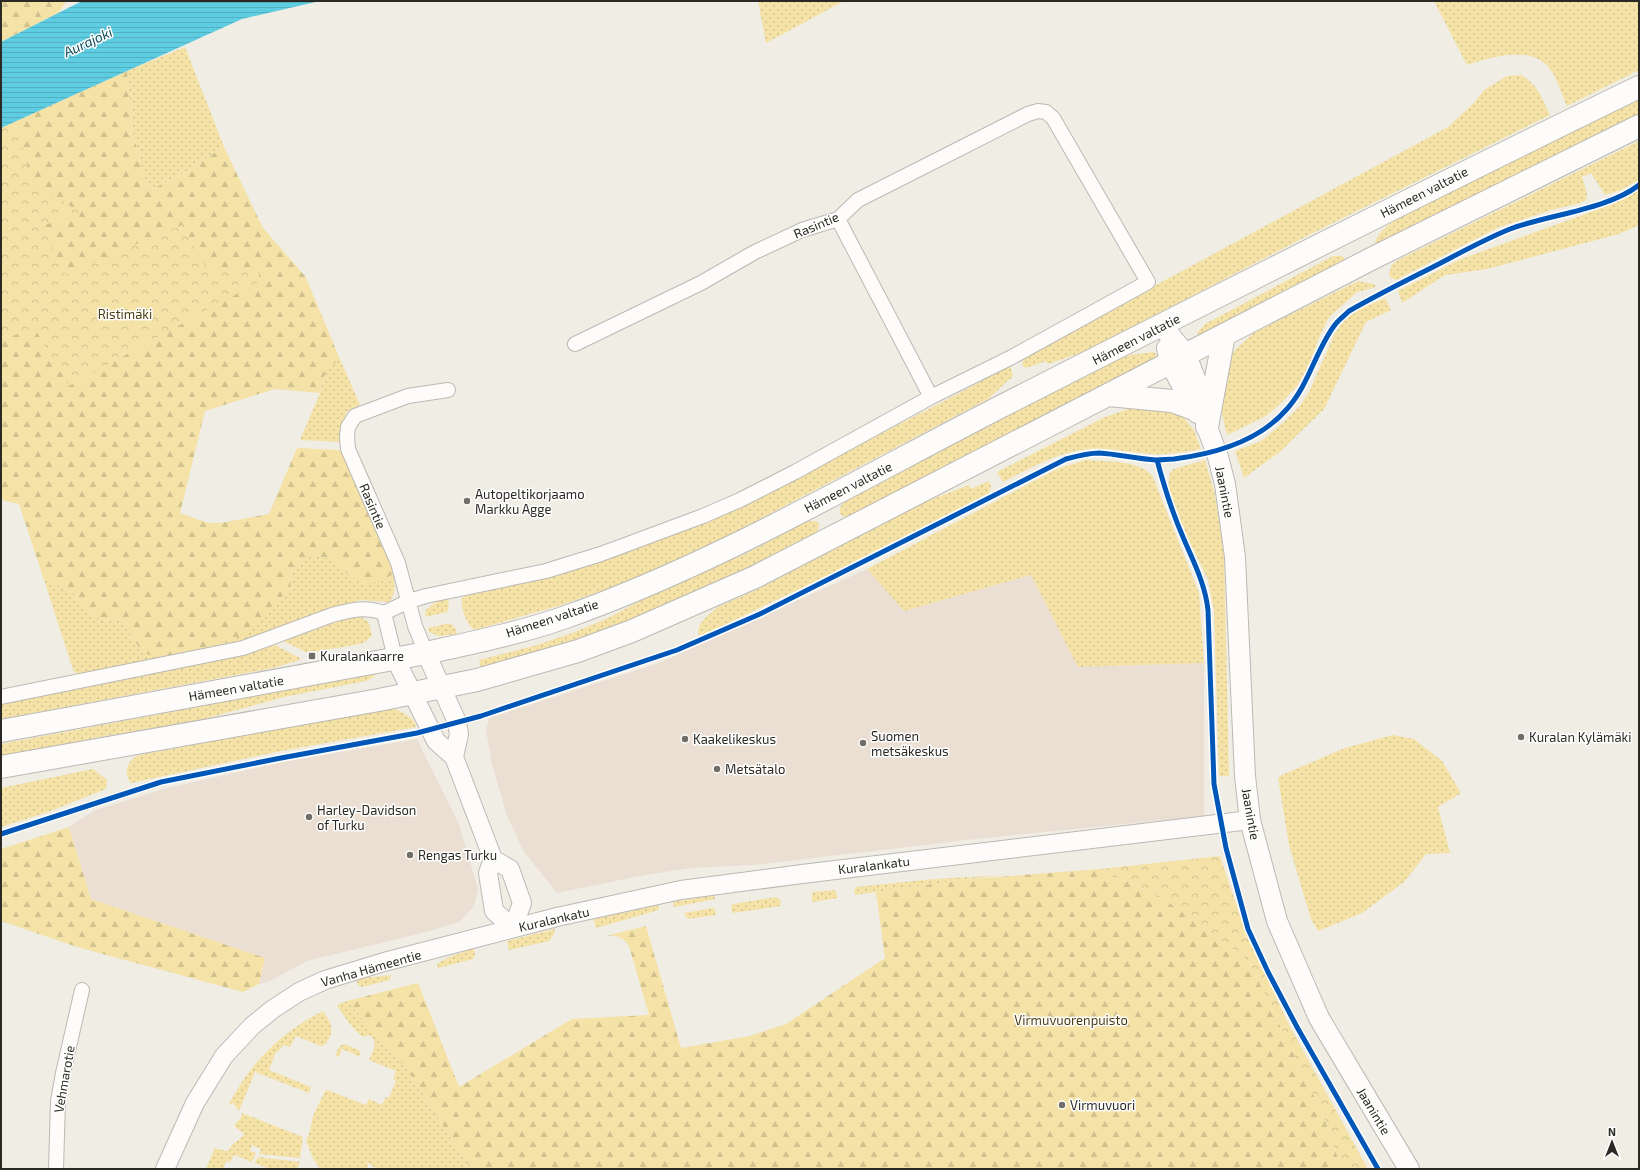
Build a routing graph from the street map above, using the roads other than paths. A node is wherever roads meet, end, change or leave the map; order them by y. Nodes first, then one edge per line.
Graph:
1 (1639, 86) edge
2 (1639, 126) edge
3 (838, 219) junction
4 (1162, 326) junction
5 (1224, 335) junction
6 (575, 344) dead end
7 (1178, 359) junction
8 (448, 390) dead end
9 (1108, 395) junction
10 (931, 397) junction
11 (1194, 409) junction
12 (1207, 427) junction
13 (409, 601) junction
14 (384, 613) junction
15 (426, 653) junction
16 (396, 658) junction
17 (442, 687) junction
18 (413, 693) junction
19 (1, 697) edge
20 (1, 731) edge
21 (454, 757) junction
22 (1, 767) edge
23 (1250, 820) junction
24 (494, 858) junction
25 (507, 930) junction
26 (82, 990) dead end
27 (56, 1169) edge
28 (165, 1169) edge
29 (1409, 1169) edge

1 - 4 highway, Hämeen valtatie
2 - 5 highway
3 - 6 street, Rasintie
3 - 10 street
3 - 10 street, Rasintie
4 - 7 main road, Jaanintie
4 - 15 highway, Hämeen valtatie
5 - 7 highway
5 - 12 highway
7 - 9 highway
7 - 11 main road, Jaanintie
7 - 12 main road, Jaanintie
8 - 13 street, Rasintie
9 - 11 highway
9 - 17 highway
10 - 13 street
11 - 12 main road, Jaanintie
12 - 23 main road, Jaanintie
13 - 14 street
13 - 15 street, Rasintie
14 - 16 street
14 - 19 street
15 - 16 highway, Hämeen valtatie
15 - 17 street, Rasintie
16 - 18 street
16 - 20 highway, Hämeen valtatie
17 - 18 highway
17 - 21 street
18 - 21 street
18 - 22 highway
21 - 24 street
23 - 25 street, Kuralankatu
23 - 29 main road, Jaanintie
24 - 25 street
24 - 25 street
25 - 28 street, Vanha Hämeentie
26 - 27 street, Vehmarotie

